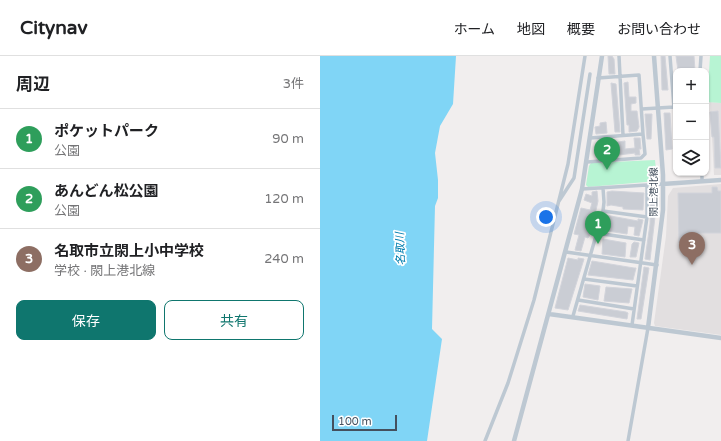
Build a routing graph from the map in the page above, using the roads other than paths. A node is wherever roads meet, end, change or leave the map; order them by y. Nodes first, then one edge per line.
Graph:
1 (585, 56) edge
2 (602, 56) edge
3 (619, 56) edge
4 (654, 56) edge
5 (670, 56) edge
6 (701, 56) edge
7 (700, 68) edge
8 (590, 74) dead end
9 (620, 76) junction
10 (598, 78) junction
11 (675, 104) edge
12 (673, 106) edge
13 (658, 108) junction
14 (642, 109) junction
15 (643, 134) junction
16 (623, 135) junction
17 (590, 138) junction
18 (587, 162) junction
19 (702, 176) edge
20 (721, 180) edge
21 (702, 181) junction
22 (663, 184) junction
23 (646, 185) junction
24 (603, 188) junction
25 (582, 190) junction
26 (558, 203) junction
27 (602, 211) junction
28 (647, 217) junction
29 (596, 233) junction
30 (644, 240) junction
31 (566, 252) junction
32 (590, 255) junction
33 (640, 263) junction
34 (657, 265) junction
35 (584, 278) junction
36 (637, 286) junction
37 (578, 300) junction
38 (634, 309) junction
39 (549, 314) junction
40 (573, 316) junction
41 (632, 325) junction
42 (648, 328) junction
43 (721, 338) edge
44 (485, 441) edge
45 (514, 441) edge
46 (628, 441) edge

1 - 26 street
2 - 10 street
3 - 9 street
4 - 13 street, 閖上港北線
5 - 11 street
6 - 7 street
8 - 26 street
9 - 10 street
9 - 14 street
9 - 16 street
10 - 17 street
12 - 13 street
13 - 14 street
13 - 22 street, 閖上港北線
14 - 15 street
15 - 16 street
15 - 18 street
16 - 17 street
17 - 18 street
18 - 25 street
19 - 21 street
20 - 21 street
21 - 22 street
22 - 23 street
22 - 34 street, 閖上港北線
23 - 24 street
23 - 28 street
24 - 25 street
24 - 27 street
25 - 31 street
26 - 44 street
27 - 28 street
27 - 29 street
28 - 30 street
29 - 30 street
29 - 32 street
30 - 33 street
31 - 32 street
31 - 39 street
32 - 33 street
32 - 35 street
33 - 34 street
33 - 36 street
34 - 42 street, 閖上港北線
35 - 36 street
35 - 37 street
36 - 38 street
37 - 38 street
37 - 40 street
38 - 41 street
39 - 40 street
39 - 45 street
40 - 41 street
41 - 42 street
42 - 43 street
42 - 46 street

